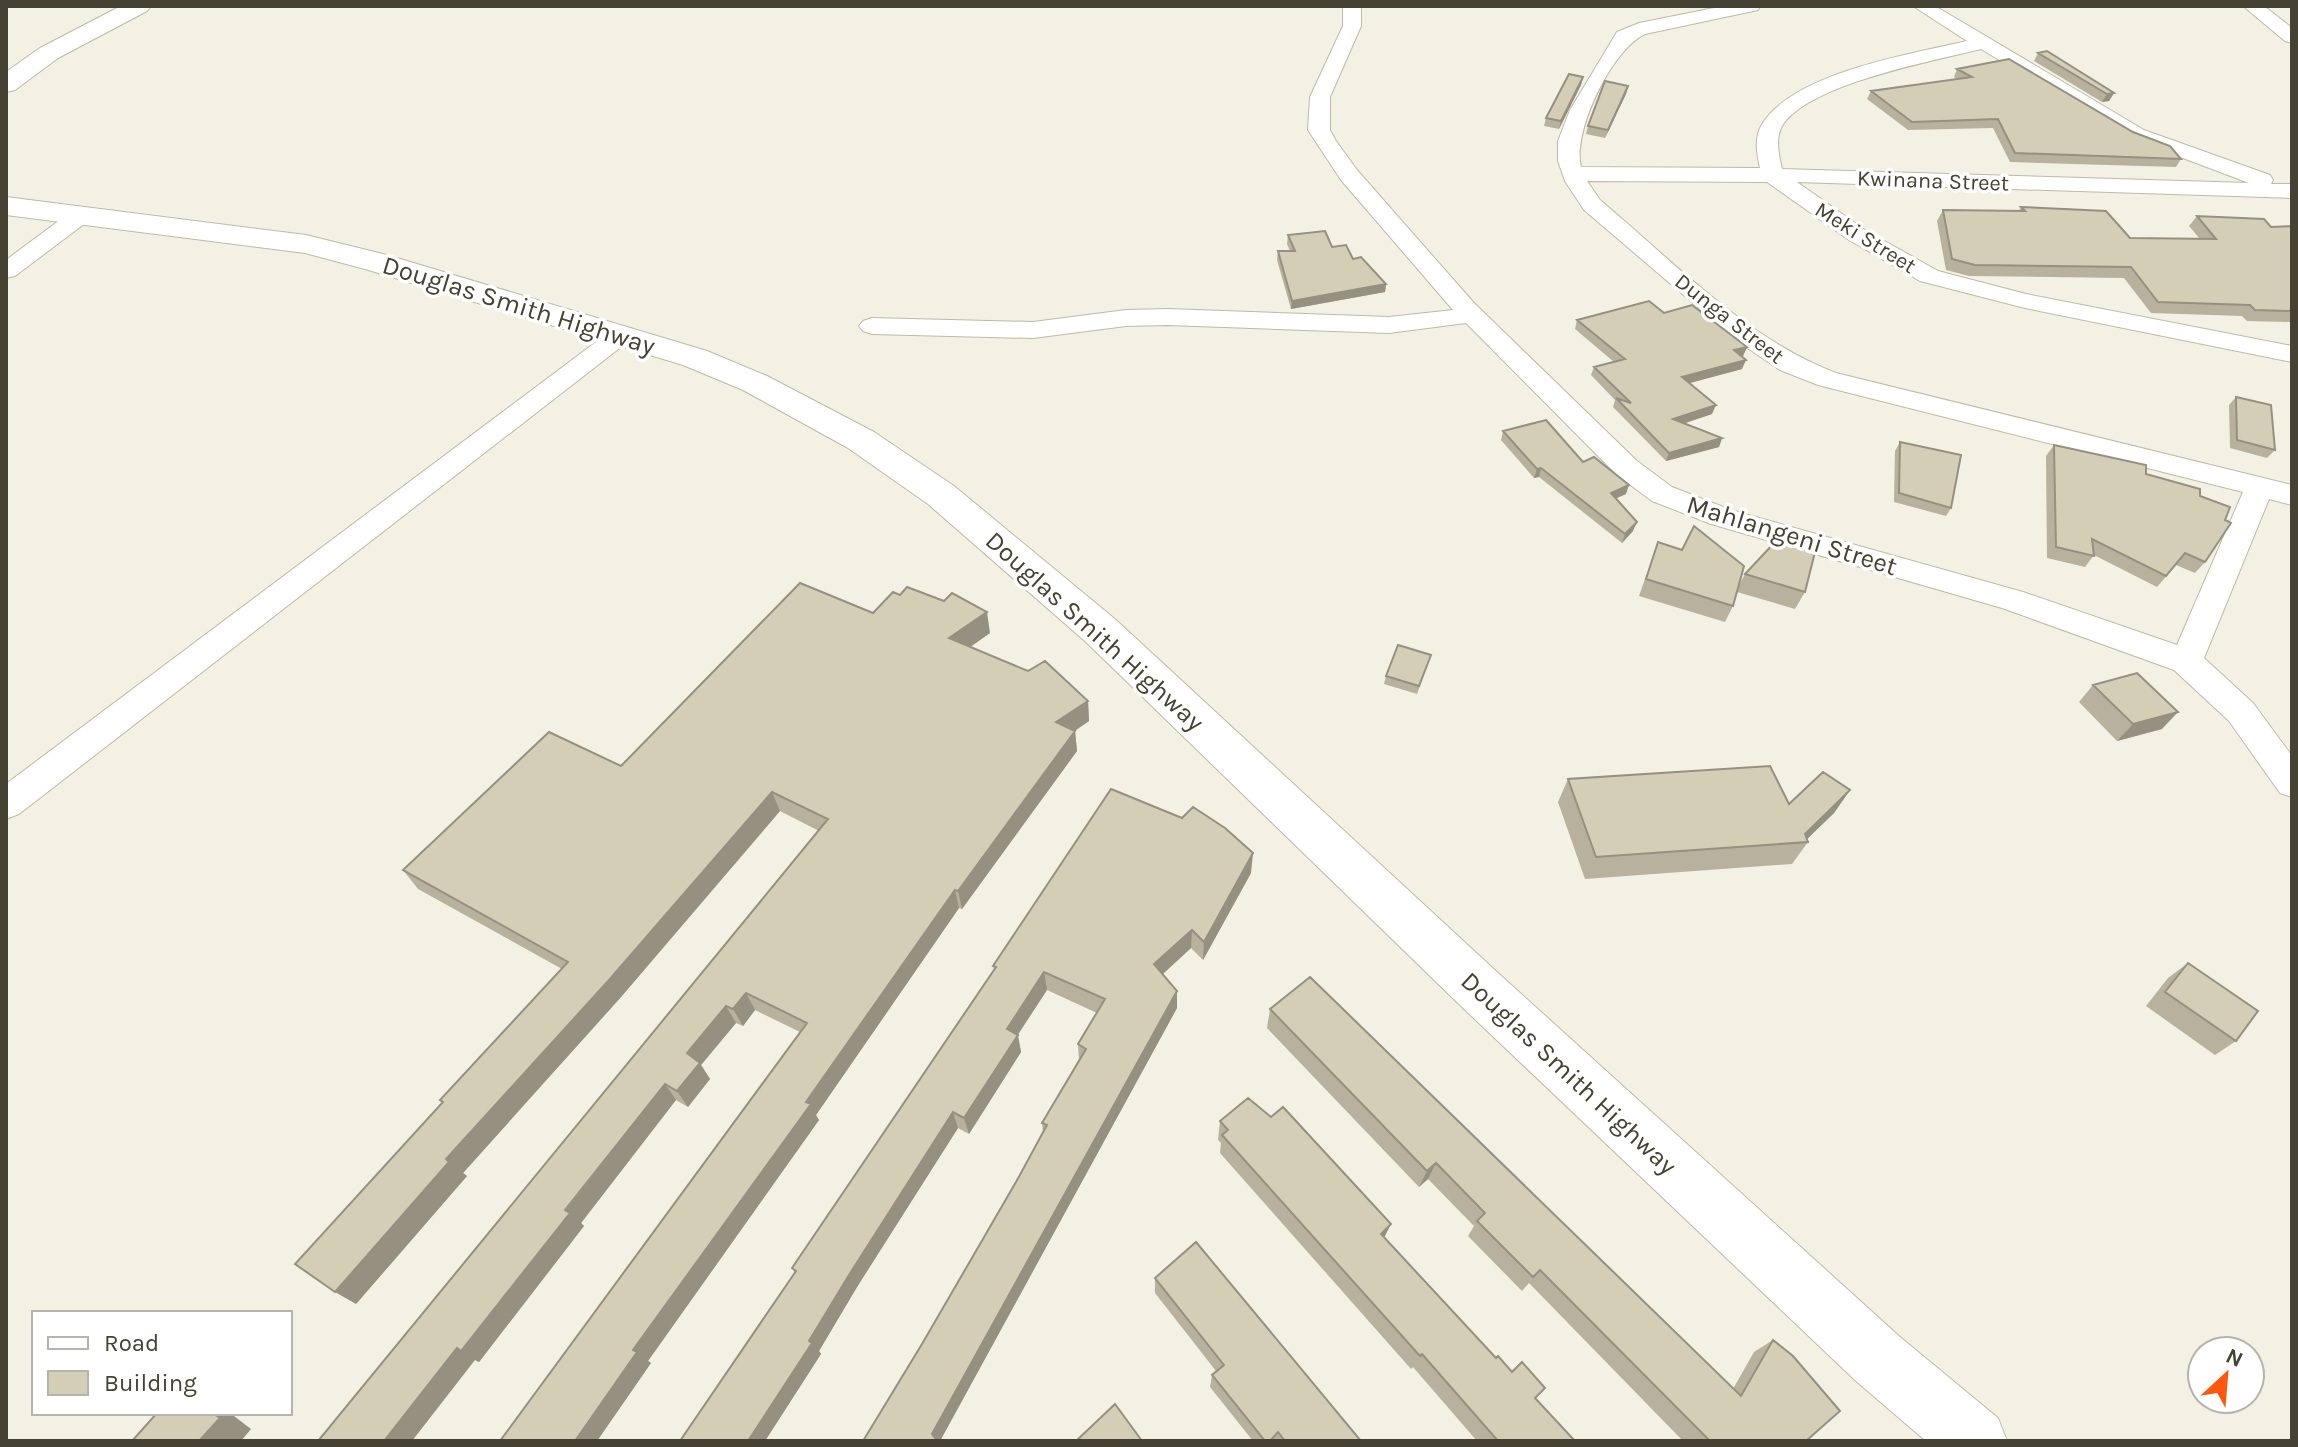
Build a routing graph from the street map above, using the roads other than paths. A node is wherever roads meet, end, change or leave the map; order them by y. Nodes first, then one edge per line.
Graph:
1 (139, 6) edge
2 (1352, 6) edge
3 (1751, 6) edge
4 (1922, 6) edge
5 (2252, 6) edge
6 (2292, 37) edge
7 (1986, 42) junction
8 (6, 84) edge
9 (1573, 174) junction
10 (1772, 175) junction
11 (2292, 191) edge
12 (6, 206) edge
13 (80, 216) junction
14 (6, 271) edge
15 (1472, 315) junction
16 (872, 326) dead end
17 (613, 332) junction
18 (2292, 354) edge
19 (2260, 486) junction
20 (2292, 495) edge
21 (2186, 661) junction
22 (2292, 783) edge
23 (6, 804) edge
24 (1975, 1441) edge

1 - 8 street
2 - 15 street, Mahlangeni Street
3 - 9 street, Dunga Street
4 - 7 street
5 - 6 street
7 - 10 street
7 - 11 street
9 - 10 street, Kwinana Street
9 - 19 street, Dunga Street
10 - 11 street, Kwinana Street
10 - 18 street, Meki Street
12 - 13 street, Douglas Smith Highway
13 - 14 street
13 - 17 street, Douglas Smith Highway
15 - 16 street
15 - 21 street, Mahlangeni Street
17 - 23 street
17 - 24 street, Douglas Smith Highway
19 - 20 street, Dunga Street
19 - 21 street
21 - 22 street, Mahlangeni Street

